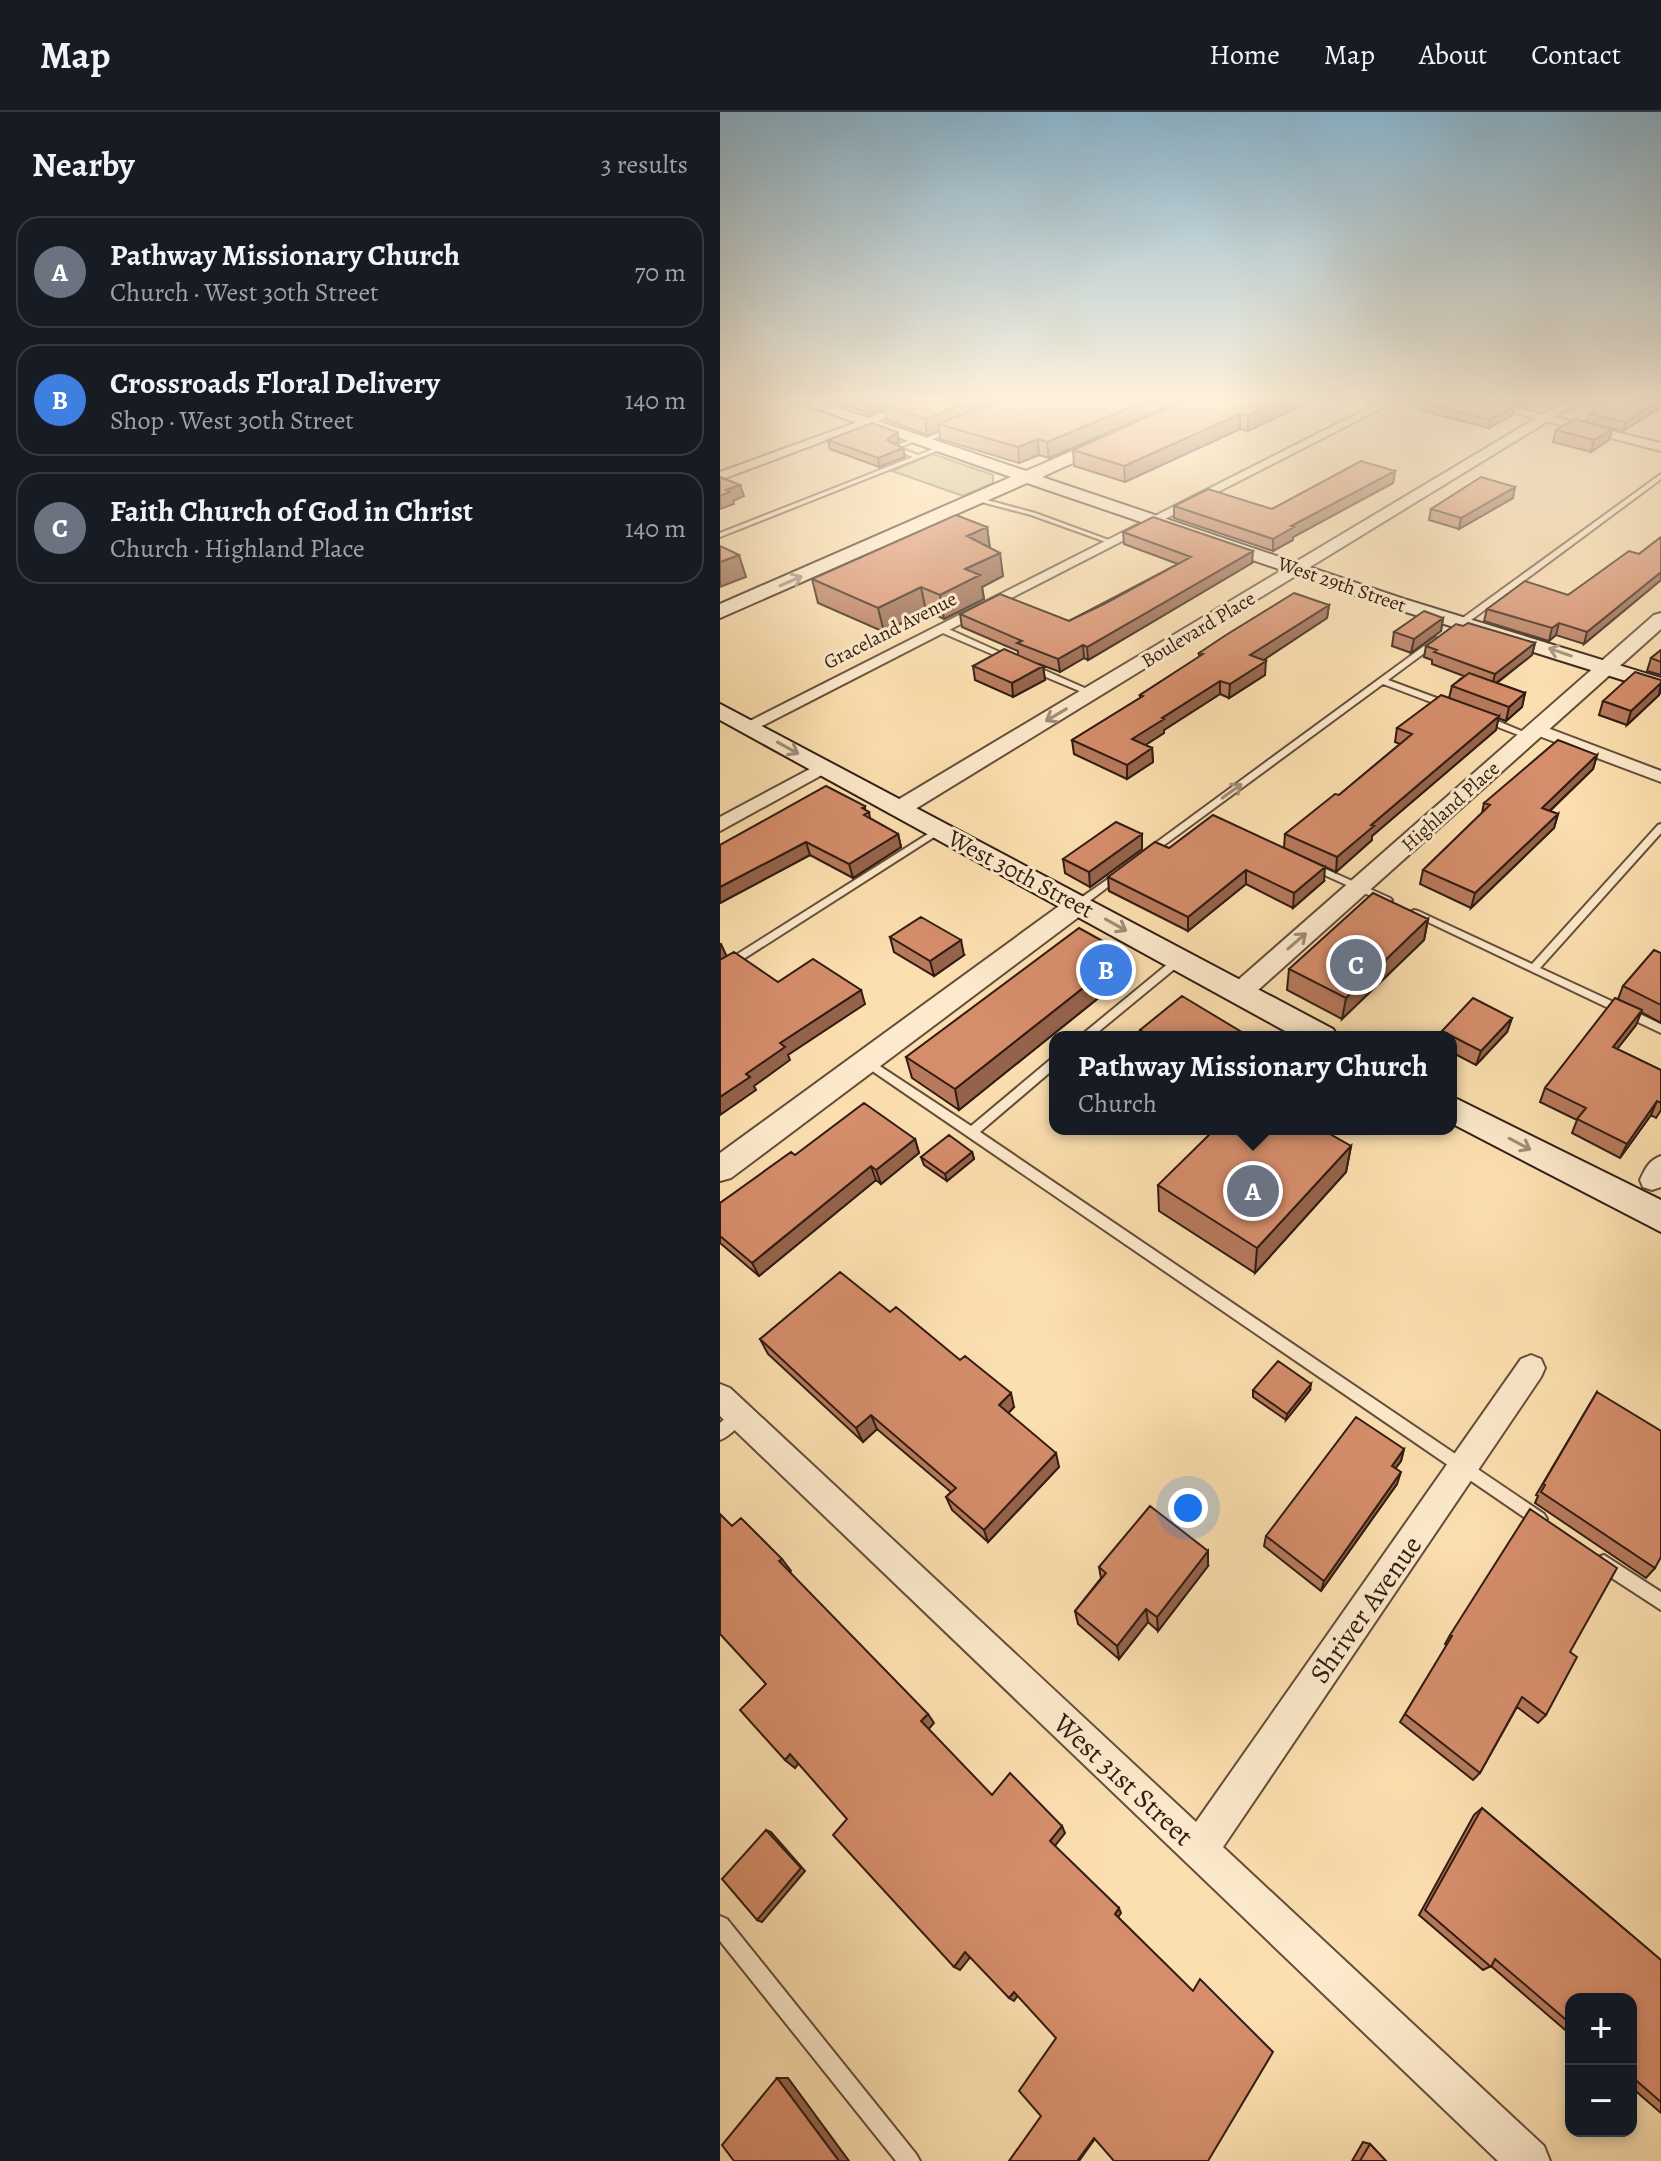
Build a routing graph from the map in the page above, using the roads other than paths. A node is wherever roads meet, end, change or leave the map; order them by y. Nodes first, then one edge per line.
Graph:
1 (813, 495) edge
2 (986, 495) edge
3 (1081, 495) edge
4 (1205, 495) edge
5 (1421, 495) edge
6 (1636, 495) edge
7 (976, 499) junction
8 (1155, 520) junction
9 (720, 535) edge
10 (1111, 542) junction
11 (1298, 569) junction
12 (720, 612) edge
13 (1661, 619) edge
14 (1463, 622) junction
15 (941, 629) junction
16 (1606, 667) junction
17 (1383, 681) junction
18 (1661, 685) edge
19 (1092, 693) junction
20 (1452, 707) edge
21 (721, 712) edge
22 (1466, 712) edge
23 (748, 726) junction
24 (1533, 733) junction
25 (823, 767) junction
26 (1661, 777) edge
27 (899, 809) junction
28 (1199, 815) junction
29 (1213, 821) edge
30 (720, 825) edge
31 (1661, 827) edge
32 (939, 830) junction
33 (1141, 858) edge
34 (1295, 858) edge
35 (1129, 867) edge
36 (1359, 887) junction
37 (1079, 904) junction
38 (1179, 960) junction
39 (1533, 969) junction
40 (720, 970) edge
41 (1239, 993) junction
42 (1661, 1029) edge
43 (1092, 1031) edge
44 (1311, 1031) edge
45 (866, 1061) junction
46 (1049, 1067) edge
47 (1457, 1111) edge
48 (972, 1132) junction
49 (720, 1169) edge
50 (1661, 1217) edge
51 (1531, 1368) dead end
52 (726, 1415) edge
53 (1463, 1467) junction
54 (1548, 1525) edge
55 (1586, 1551) edge
56 (1661, 1602) edge
57 (1199, 1850) junction
58 (720, 1926) edge
59 (909, 2161) edge
60 (1529, 2161) edge

1 - 9 lane
2 - 7 main road
3 - 8 main road, West 29th Street
4 - 8 street, Graceland Avenue
5 - 11 street, Boulevard Place
6 - 14 lane
7 - 10 lane
12 -> 7 main road
8 - 10 street, Graceland Avenue
8 - 11 main road, West 29th Street
10 - 15 street, Graceland Avenue
11 - 14 main road, West 29th Street
11 - 19 street, Boulevard Place
13 - 16 street, Highland Place
16 -> 14 main road, West 29th Street
14 - 17 lane
15 - 19 lane
15 - 23 street, Graceland Avenue
16 - 18 main road, West 29th Street
16 - 24 street, Highland Place
17 - 20 lane
28 -> 17 lane
19 -> 27 street, Boulevard Place
21 - 23 main road, West 30th Street
22 - 24 lane
23 -> 25 main road, West 30th Street
24 - 26 street
24 - 36 street, Highland Place
25 - 27 main road, West 30th Street
25 - 30 street
27 - 32 main road, West 30th Street
28 - 29 lane
28 - 33 lane
31 - 39 lane
32 - 37 main road, West 30th Street
32 - 40 lane
34 - 36 lane
35 - 37 lane
36 - 39 lane
41 -> 36 street, Highland Place
37 -> 38 main road, West 30th Street
37 - 45 street
38 - 41 main road, West 30th Street
38 - 43 lane
39 - 42 lane
41 - 44 main road, West 30th Street
45 - 48 lane
45 - 49 street
46 - 48 lane
47 -> 50 main road
48 - 53 lane
51 - 53 street, Shriver Avenue
52 - 57 street, West 31st Street
53 - 54 lane
53 - 57 street, Shriver Avenue
55 - 56 lane
57 - 60 street, West 31st Street
58 - 59 lane

